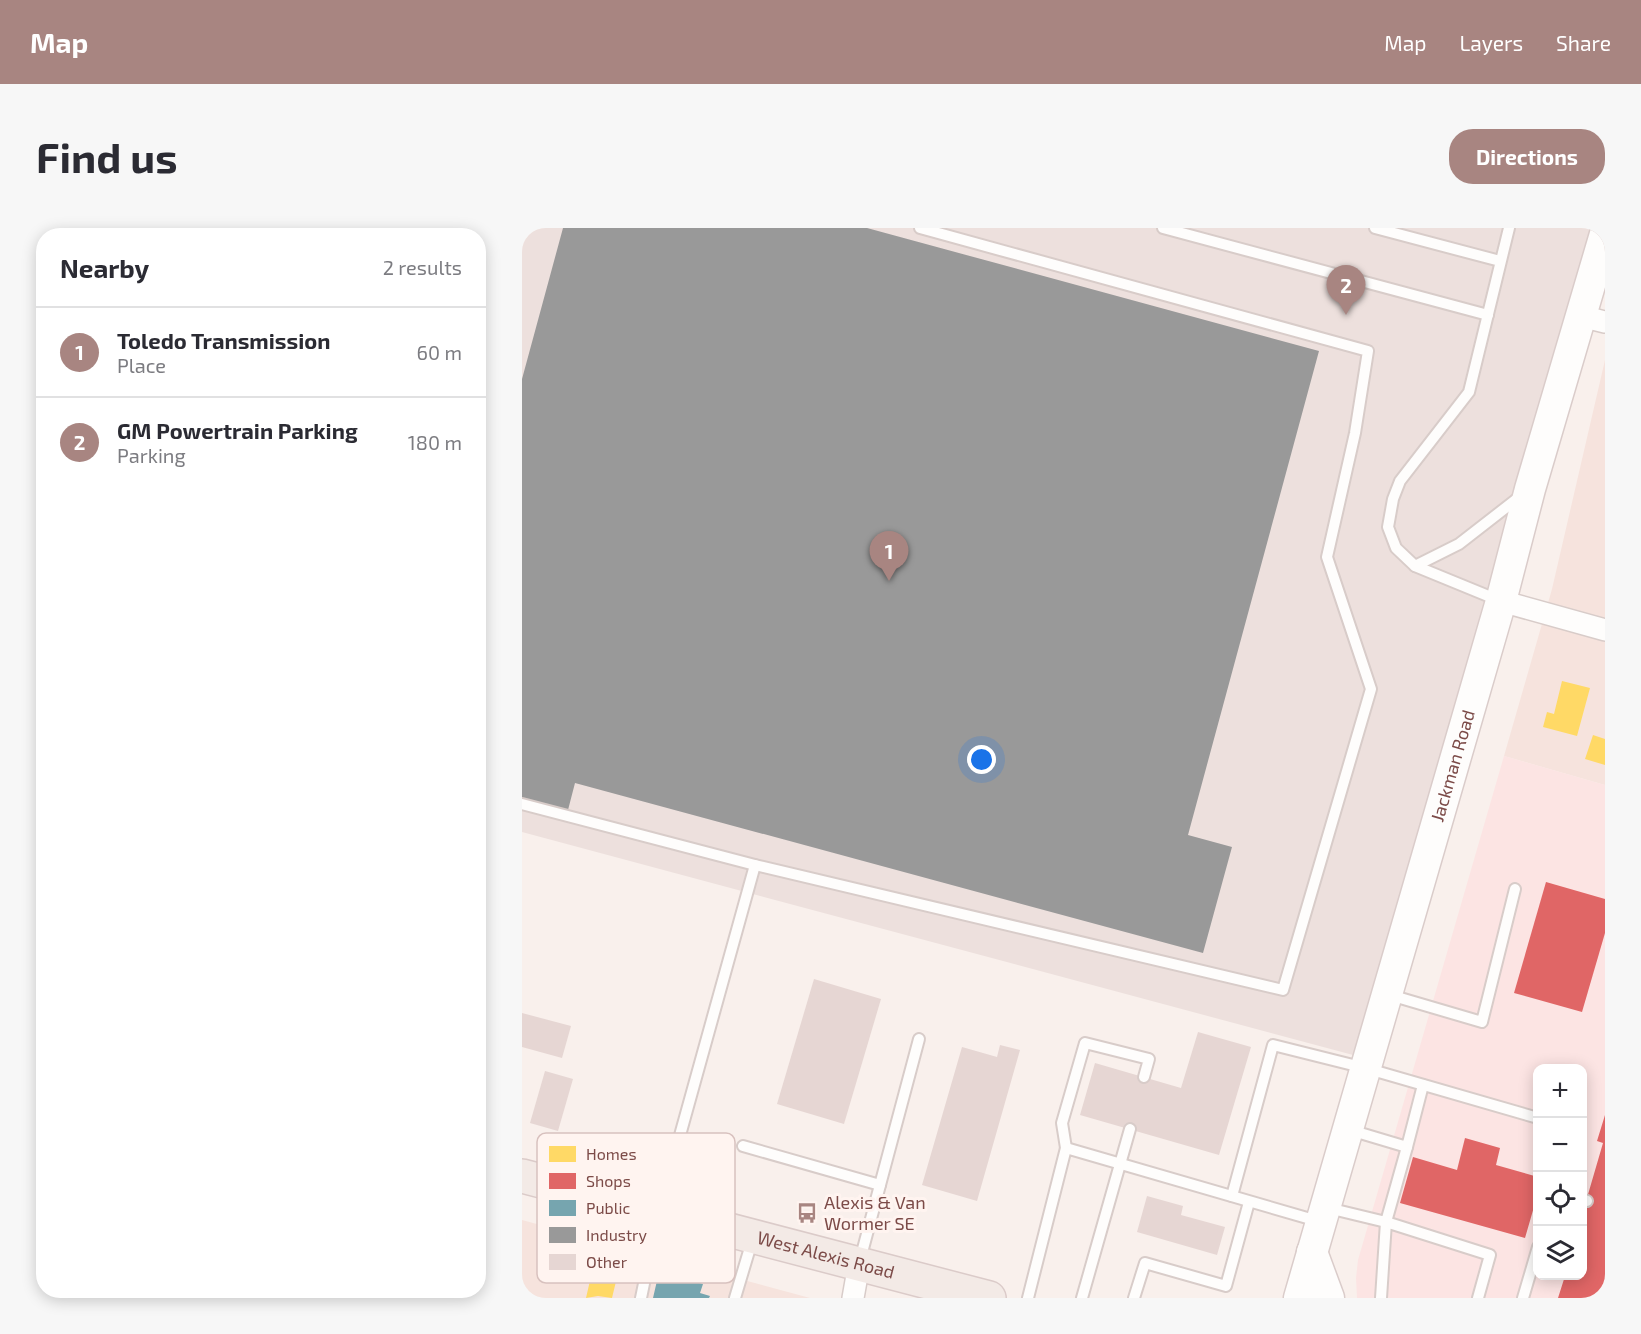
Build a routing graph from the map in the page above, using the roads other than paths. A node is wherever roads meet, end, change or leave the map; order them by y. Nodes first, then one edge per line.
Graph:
1 (920, 228) edge
2 (1162, 228) edge
3 (1375, 228) edge
4 (1509, 228) edge
5 (1605, 234) edge
6 (1500, 261) junction
7 (1488, 315) junction
8 (1593, 319) edge
9 (1530, 489) junction
10 (1415, 566) junction
11 (1501, 601) junction
12 (1605, 630) edge
13 (522, 804) edge
14 (754, 866) junction
15 (1515, 889) dead end
16 (1387, 994) junction
17 (919, 1039) dead end
18 (1365, 1068) junction
19 (1144, 1077) dead end
20 (1423, 1085) junction
21 (1533, 1117) edge
22 (1130, 1129) dead end
23 (1348, 1130) junction
24 (681, 1133) edge
25 (743, 1146) dead end
26 (1407, 1147) junction
27 (1066, 1149) junction
28 (1120, 1165) junction
29 (522, 1176) edge
30 (537, 1180) edge
31 (880, 1185) junction
32 (1232, 1196) junction
33 (1249, 1202) junction
34 (1323, 1215) junction
35 (1386, 1222) junction
36 (735, 1232) edge
37 (754, 1237) junction
38 (1312, 1252) junction
39 (859, 1264) junction
40 (1533, 1264) edge
41 (644, 1283) edge
42 (641, 1298) edge
43 (735, 1298) edge
44 (853, 1298) edge
45 (989, 1298) edge
46 (1028, 1298) edge
47 (1082, 1298) edge
48 (1134, 1298) edge
49 (1299, 1298) edge
50 (1329, 1298) edge
51 (1381, 1298) edge
52 (1478, 1298) edge
53 (1523, 1298) edge

1 - 14 lane
2 - 7 lane
3 - 6 lane
4 - 6 lane
5 - 8 main road, Jackman Road
6 - 7 lane
7 - 10 lane
8 - 9 main road, Jackman Road
9 - 10 lane
9 - 11 main road, Jackman Road
10 - 11 lane
11 - 12 street
11 - 16 main road, Jackman Road
13 - 14 lane
14 - 24 lane
15 - 16 lane
16 - 18 main road, Jackman Road
17 - 31 lane
18 - 20 lane
18 - 23 main road, Jackman Road
18 - 32 lane
19 - 27 lane
20 - 21 lane
20 - 26 lane
22 - 28 lane
23 - 26 lane
23 - 34 main road, Jackman Road
25 - 31 lane
26 - 35 lane
27 - 28 lane
27 - 46 lane
28 - 32 lane
28 - 47 lane
29 - 30 main road, West Alexis Road
31 - 39 lane
32 - 33 lane
33 - 34 lane
33 - 48 lane
34 - 35 lane
34 - 38 main road, Jackman Road
35 - 51 lane
35 - 52 lane
36 - 37 main road, West Alexis Road
37 - 39 main road, West Alexis Road
37 - 43 lane
38 - 49 main road, Jackman Road
38 - 50 main road
39 - 44 street
39 - 45 main road, West Alexis Road
40 - 53 lane
41 - 42 lane

